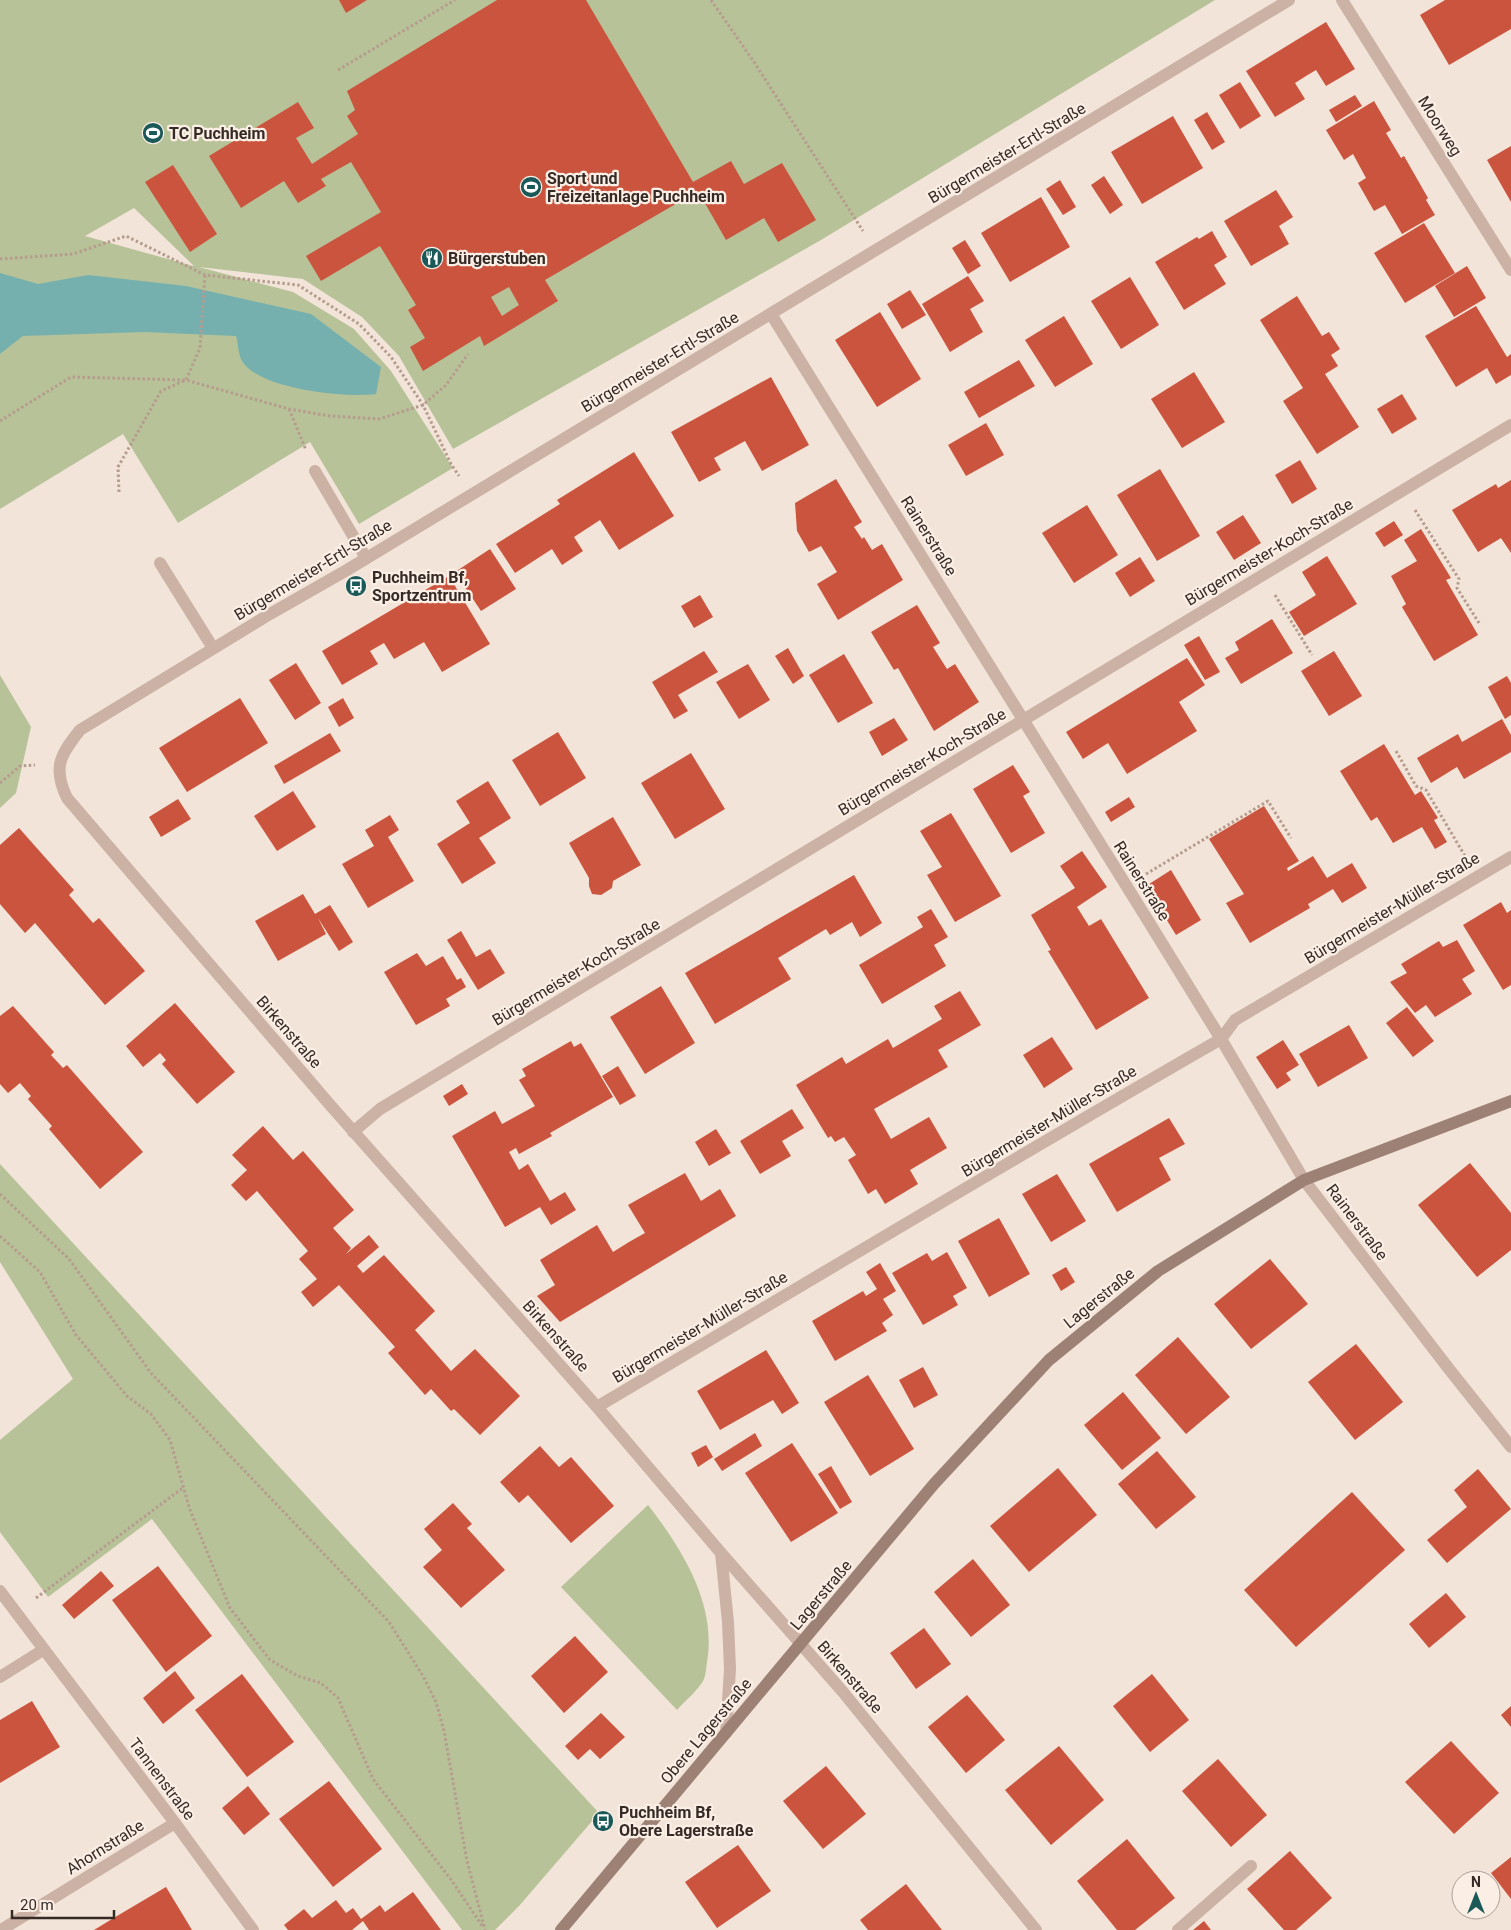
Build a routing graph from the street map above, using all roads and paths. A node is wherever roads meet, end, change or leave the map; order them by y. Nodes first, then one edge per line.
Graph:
1 (455, 0) edge
2 (711, 0) edge
3 (1289, 0) edge
4 (1342, 0) edge
5 (338, 70) dead end
6 (876, 251) junction
7 (0, 259) edge
8 (1511, 270) edge
9 (205, 275) junction
10 (771, 314) junction
11 (468, 354) dead end
12 (186, 380) junction
13 (423, 405) junction
14 (289, 409) junction
15 (0, 421) edge
16 (1511, 425) edge
17 (315, 471) joint
18 (1403, 490) junction
19 (119, 492) dead end
20 (472, 495) junction
21 (366, 558) junction
22 (160, 563) dead end
23 (1263, 575) junction
24 (1479, 623) dead end
25 (214, 648) junction
26 (1312, 655) dead end
27 (1024, 719) junction
28 (1396, 751) dead end
29 (60, 763) junction
30 (0, 783) edge
31 (1292, 838) dead end
32 (1511, 857) edge
33 (1477, 876) junction
34 (1127, 886) junction
35 (1221, 1039) junction
36 (1511, 1101) edge
37 (353, 1132) junction
38 (1304, 1180) junction
39 (0, 1194) edge
40 (0, 1236) edge
41 (597, 1407) junction
42 (1511, 1447) edge
43 (184, 1487) junction
44 (721, 1553) junction
45 (0, 1591) edge
46 (15, 1614) junction
47 (800, 1644) junction
48 (43, 1650) junction
49 (0, 1677) edge
50 (726, 1732) junction
51 (175, 1823) junction
52 (1251, 1866) dead end
53 (1, 1930) edge
54 (253, 1930) edge
55 (485, 1930) edge
56 (561, 1930) edge
57 (1036, 1930) edge
58 (1178, 1930) edge

1 - 5 path
2 - 6 path
3 - 6 street, Bürgermeister-Ertl-Straße
4 - 8 street, Moorweg
6 - 10 street, Bürgermeister-Ertl-Straße
7 - 9 path
9 - 12 path
9 - 13 path
10 - 20 street, Bürgermeister-Ertl-Straße
10 - 27 street, Rainerstraße
11 - 13 path
12 - 14 path
12 - 15 path
12 - 19 path
13 - 14 path
13 - 20 path
14 - 17 path
16 - 18 street, Bürgermeister-Koch-Straße
17 - 21 street
18 - 23 street, Bürgermeister-Koch-Straße
18 - 24 path
20 - 21 street, Bürgermeister-Ertl-Straße
21 - 25 street, Bürgermeister-Ertl-Straße
22 - 25 street
23 - 26 path
23 - 27 street, Bürgermeister-Koch-Straße
25 - 29 street, Bürgermeister-Ertl-Straße
27 - 34 street, Rainerstraße
27 - 37 street, Bürgermeister-Koch-Straße
28 - 33 path
29 - 30 path
29 - 37 street, Birkenstraße
31 - 34 path
32 - 33 street, Bürgermeister-Müller-Straße
33 - 35 street, Bürgermeister-Müller-Straße
34 - 35 street, Rainerstraße
35 - 38 street, Rainerstraße
35 - 41 street, Bürgermeister-Müller-Straße
36 - 38 street, Lagerstraße
37 - 41 street, Birkenstraße
38 - 42 street, Rainerstraße
38 - 47 street, Lagerstraße
39 - 55 path
40 - 43 path
41 - 44 street, Birkenstraße
43 - 46 path
43 - 55 path
44 - 47 street, Birkenstraße
44 - 50 street
45 - 46 street, Tannenstraße
46 - 48 street, Tannenstraße
47 - 50 street, Obere Lagerstraße
47 - 57 street, Birkenstraße
48 - 49 street
48 - 51 street, Tannenstraße
50 - 56 street, Obere Lagerstraße
51 - 53 street, Ahornstraße
51 - 54 street, Tannenstraße
52 - 58 street

